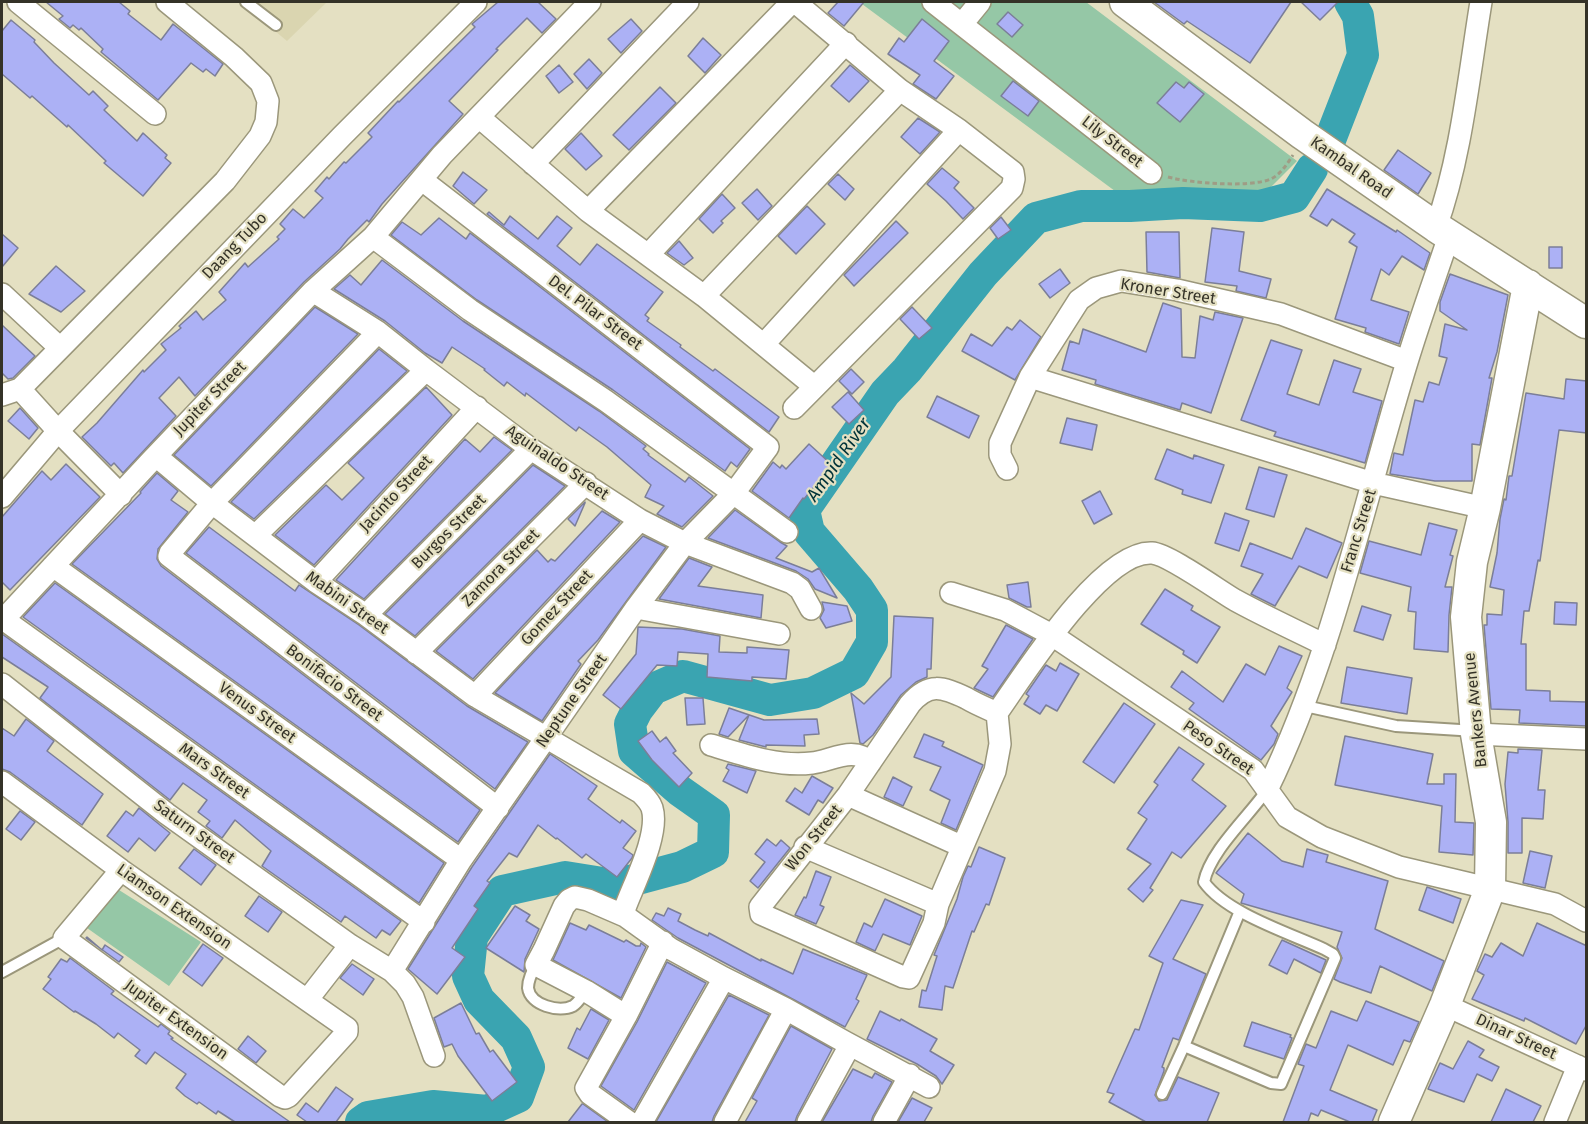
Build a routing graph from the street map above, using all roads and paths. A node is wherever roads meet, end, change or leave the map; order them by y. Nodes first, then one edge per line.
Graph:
1 (18, 2) edge
2 (167, 2) edge
3 (246, 2) edge
4 (476, 2) edge
5 (590, 2) edge
6 (688, 2) edge
7 (794, 2) edge
8 (933, 2) edge
9 (980, 2) edge
10 (1125, 2) edge
11 (1481, 2) edge
12 (962, 24) junction
13 (276, 25) dead end
14 (846, 43) junction
15 (900, 90) junction
16 (155, 114) dead end
17 (479, 117) junction
18 (959, 130) junction
19 (1302, 134) junction
20 (533, 164) junction
21 (1151, 173) joint
22 (422, 180) junction
23 (588, 210) junction
24 (1443, 232) junction
25 (374, 237) junction
26 (648, 255) junction
27 (1528, 285) junction
28 (313, 291) junction
29 (2, 294) edge
30 (704, 296) junction
31 (1587, 323) edge
32 (378, 332) junction
33 (764, 344) junction
34 (60, 348) junction
35 (1407, 361) junction
36 (426, 370) junction
37 (1030, 377) junction
38 (815, 387) junction
39 (11, 392) edge
40 (477, 407) junction
41 (794, 408) dead end
42 (58, 431) junction
43 (768, 445) joint
44 (531, 448) junction
45 (156, 456) junction
46 (1007, 469) dead end
47 (586, 483) junction
48 (1373, 483) junction
49 (734, 493) junction
50 (121, 495) junction
51 (2, 497) edge
52 (212, 503) junction
53 (1485, 508) junction
54 (640, 520) junction
55 (787, 532) dead end
56 (256, 535) junction
57 (685, 543) junction
58 (52, 566) junction
59 (316, 582) junction
60 (951, 593) dead end
61 (636, 608) junction
62 (811, 609) dead end
63 (366, 615) junction
64 (2, 620) edge
65 (779, 634) dead end
66 (1052, 635) junction
67 (1325, 645) junction
68 (416, 653) junction
69 (2, 684) edge
70 (475, 696) junction
71 (1305, 706) junction
72 (997, 713) junction
73 (1476, 734) junction
74 (546, 738) junction
75 (1587, 739) edge
76 (711, 745) dead end
77 (870, 763) junction
78 (2, 782) edge
79 (1267, 790) junction
80 (848, 795) junction
81 (498, 808) junction
82 (962, 846) junction
83 (806, 847) junction
84 (461, 860) junction
85 (121, 870) junction
86 (1490, 889) junction
87 (938, 904) junction
88 (1240, 911) junction
89 (625, 916) junction
90 (1587, 921) edge
91 (424, 922) junction
92 (64, 938) junction
93 (663, 942) junction
94 (350, 945) junction
95 (536, 964) junction
96 (392, 971) junction
97 (2, 972) edge
98 (724, 978) junction
99 (586, 991) junction
100 (308, 999) junction
101 (1445, 1005) junction
102 (786, 1009) junction
103 (626, 1016) junction
104 (347, 1030) joint
105 (850, 1045) junction
106 (1184, 1046) junction
107 (434, 1056) dead end
108 (1582, 1068) edge
109 (910, 1075) junction
110 (929, 1087) dead end
111 (1162, 1094) dead end
112 (629, 1122) edge
113 (642, 1122) edge
114 (725, 1122) edge
115 (808, 1122) edge
116 (884, 1122) edge
117 (1394, 1122) edge
118 (1555, 1122) edge

1 - 16 street
2 - 34 street
3 - 13 lane
4 - 42 street, Daang Tubo
5 - 17 street, Jupiter Street
6 - 20 street
7 - 14 street
7 - 23 street
8 - 12 street, Lily Street
9 - 12 street
10 - 19 street, Kambal Road
11 - 24 street, Franc Street
12 - 21 street, Lily Street
14 - 15 street
14 - 26 street
15 - 18 street
15 - 30 street
17 - 20 street
17 - 22 street, Jupiter Street
18 - 33 street
18 - 38 street
19 - 21 path, Lily Street
19 - 24 street, Kambal Road
20 - 23 street
22 - 25 street, Jupiter Street
22 - 43 street, Del. Pilar Street
23 - 26 street
24 - 27 street, Kambal Road
24 - 35 street, Franc Street
25 - 28 street, Jupiter Street
25 - 49 street
26 - 30 street
27 - 31 street, Kambal Road
27 - 53 street, Bankers Avenue
28 - 32 street, Aguinaldo Street
28 - 45 street, Jupiter Street
29 - 34 street
30 - 33 street
32 - 36 street, Aguinaldo Street
32 - 52 street
33 - 38 street
34 - 39 street
35 - 37 street, Kroner Street
35 - 48 street, Franc Street
36 - 40 street, Aguinaldo Street
36 - 56 street
37 - 46 street, Kroner Street
37 - 48 street
38 - 41 street
39 - 42 street
40 - 44 street, Aguinaldo Street
40 - 59 street, Jacinto Street
42 - 50 street
42 - 51 street, Daang Tubo
43 - 49 street, Neptune Street
44 - 47 street, Aguinaldo Street
44 - 63 street, Burgos Street
45 - 50 street, Jupiter Street
45 - 52 street, Mabini Street
47 - 54 street, Aguinaldo Street
47 - 68 street, Zamora Street
48 - 53 street
48 - 67 street, Franc Street
49 - 55 street
49 - 57 street, Neptune Street
50 - 58 street, Jupiter Street
52 - 56 street, Mabini Street
52 - 81 street, Bonifacio Street
53 - 73 street, Bankers Avenue
54 - 57 street, Aguinaldo Street
54 - 70 street, Gomez Street
56 - 59 street, Mabini Street
57 - 61 street, Neptune Street
57 - 62 street, Aguinaldo Street
58 - 64 street, Jupiter Street
58 - 84 street, Venus Street
59 - 63 street, Mabini Street
60 - 66 street, Peso Street
61 - 65 street
61 - 74 street, Neptune Street
63 - 68 street, Mabini Street
64 - 91 street, Mars Street
66 - 67 street
66 - 72 street
66 - 79 street, Peso Street
67 - 71 street, Franc Street
68 - 70 street, Mabini Street
69 - 94 street, Saturn Street
70 - 74 street, Mabini Street
71 - 73 lane
71 - 79 street, Franc Street
72 - 77 street, Won Street
72 - 82 street
73 - 75 street
73 - 86 street, Bankers Avenue
74 - 81 street, Neptune Street
74 - 89 street, Mabini Street
76 - 77 street
77 - 80 street, Won Street
78 - 85 street, Liamson Extension
79 - 86 street, Peso Street
79 - 88 lane
80 - 82 street
80 - 83 street, Won Street
81 - 84 street, Neptune Street
82 - 87 street
83 - 87 street
83 - 87 street, Won Street
84 - 91 street, Neptune Street
85 - 92 street
85 - 100 street, Liamson Extension
86 - 90 street, Peso Street
86 - 101 street, Bankers Avenue
88 - 106 lane
88 - 106 lane
89 - 93 street
89 - 95 street
91 - 96 street, Neptune Street
92 - 97 lane
92 - 104 street, Jupiter Extension
93 - 98 street
93 - 103 street
94 - 96 street, Saturn Street
94 - 100 street
95 - 99 street
95 - 99 lane
96 - 107 street, Saturn Street
98 - 102 street
98 - 113 street
99 - 103 street
100 - 104 street, Liamson Extension
101 - 108 street, Dinar Street
101 - 117 street, Bankers Avenue
102 - 105 street
102 - 114 street
103 - 112 street
105 - 109 street
105 - 115 street
106 - 111 lane
108 - 118 street
109 - 110 street
109 - 116 street

